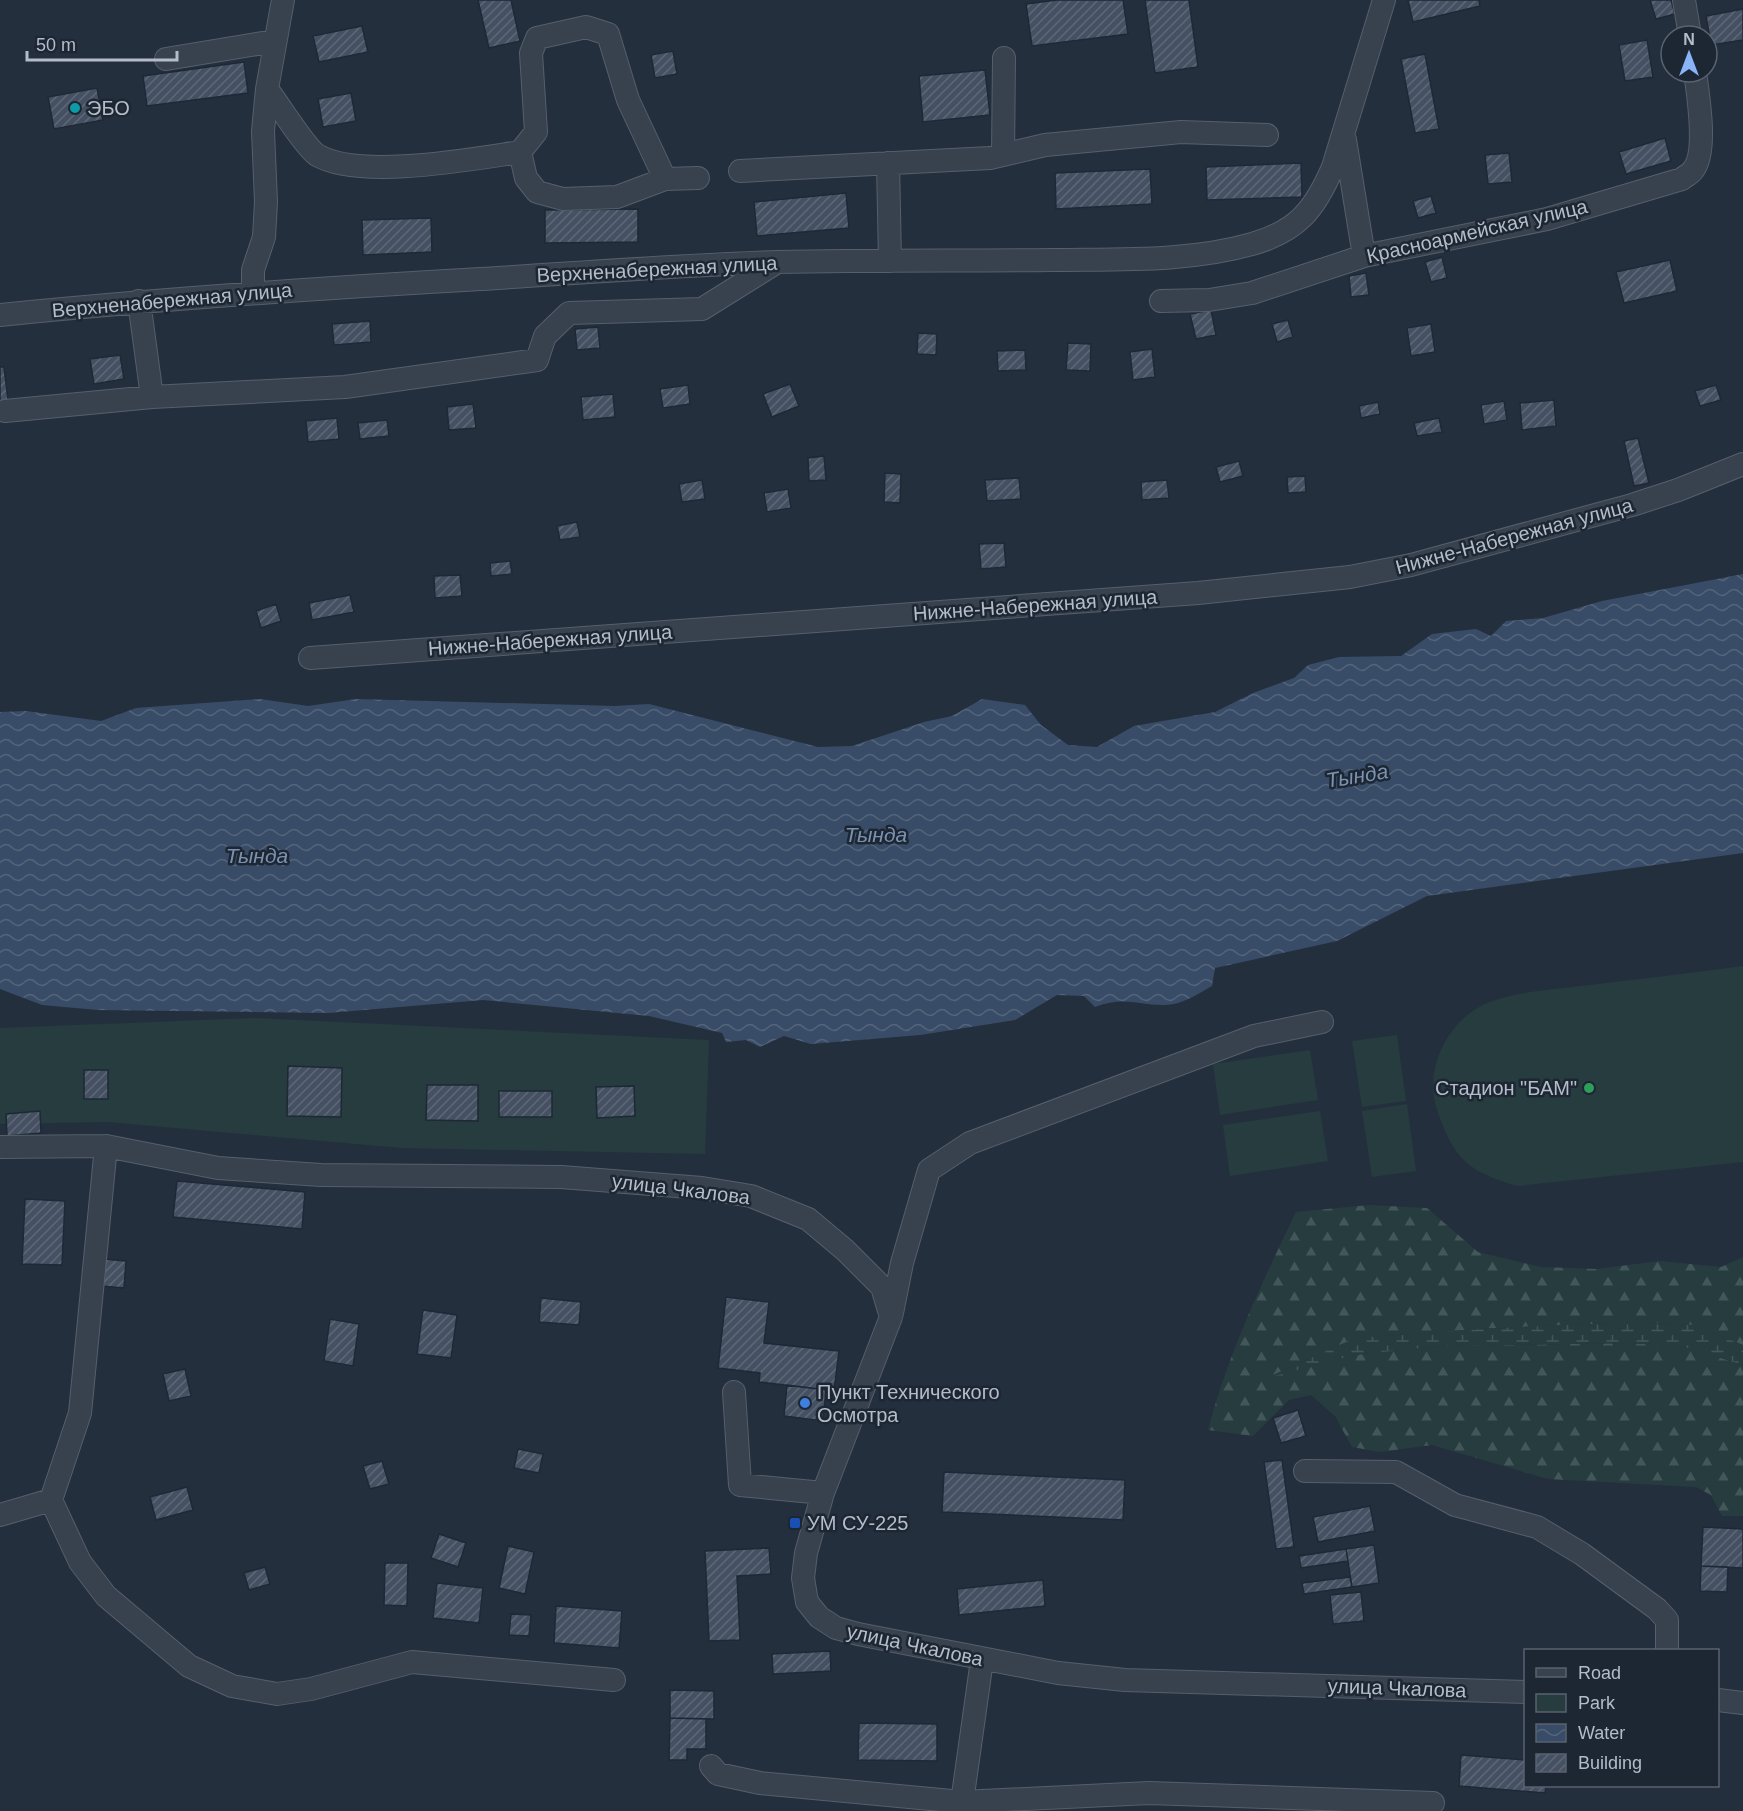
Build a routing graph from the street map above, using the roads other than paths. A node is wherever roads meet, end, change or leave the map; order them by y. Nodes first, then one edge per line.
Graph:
1 (283, 0) edge
2 (1384, 0) edge
3 (1684, 0) edge
4 (1688, 24) edge
5 (275, 41) junction
6 (1004, 58) dead end
7 (166, 59) dead end
8 (1696, 84) edge
9 (267, 89) junction
10 (1343, 132) junction
11 (1267, 135) dead end
12 (520, 152) junction
13 (1003, 154) junction
14 (888, 163) junction
15 (740, 171) dead end
16 (698, 178) dead end
17 (665, 179) junction
18 (1364, 256) junction
19 (890, 261) junction
20 (777, 262) junction
21 (253, 292) junction
22 (139, 301) junction
23 (1161, 301) dead end
24 (0, 315) edge
25 (152, 397) junction
26 (5, 411) dead end
27 (1743, 464) edge
28 (310, 658) dead end
29 (1322, 1022) dead end
30 (106, 1146) junction
31 (0, 1147) edge
32 (891, 1317) junction
33 (734, 1392) dead end
34 (1305, 1472) dead end
35 (823, 1494) junction
36 (51, 1500) junction
37 (0, 1515) edge
38 (1667, 1649) edge
39 (982, 1660) junction
40 (614, 1680) dead end
41 (1524, 1692) edge
42 (1719, 1700) edge
43 (1743, 1702) edge
44 (711, 1766) dead end
45 (962, 1802) junction
46 (1433, 1803) dead end

1 - 5 street
2 - 10 street
3 - 4 street
5 - 7 street
5 - 9 street
6 - 13 street
8 - 18 street, Красноармейская улица
9 - 12 street
9 - 21 street
10 - 18 street
10 - 19 street, Верхненабережная улица
11 - 13 street
12 - 17 street
12 - 17 street
13 - 14 street
14 - 15 street
14 - 19 street
16 - 17 street
18 - 23 street, Красноармейская улица
19 - 20 street, Верхненабережная улица
20 - 21 street, Верхненабережная улица
20 - 25 street
21 - 22 street, Верхненабережная улица
22 - 24 street, Верхненабережная улица
22 - 25 street
25 - 26 street
27 - 28 street, Нижне-Набережная улица
29 - 32 street
30 - 31 street, улица Чкалова
30 - 32 street, улица Чкалова
30 - 36 street
32 - 35 street, улица Чкалова
33 - 35 street
34 - 38 street
35 - 39 street, улица Чкалова
36 - 37 street
36 - 40 street
39 - 41 street, улица Чкалова
39 - 45 street
42 - 43 street
44 - 45 street
45 - 46 street

